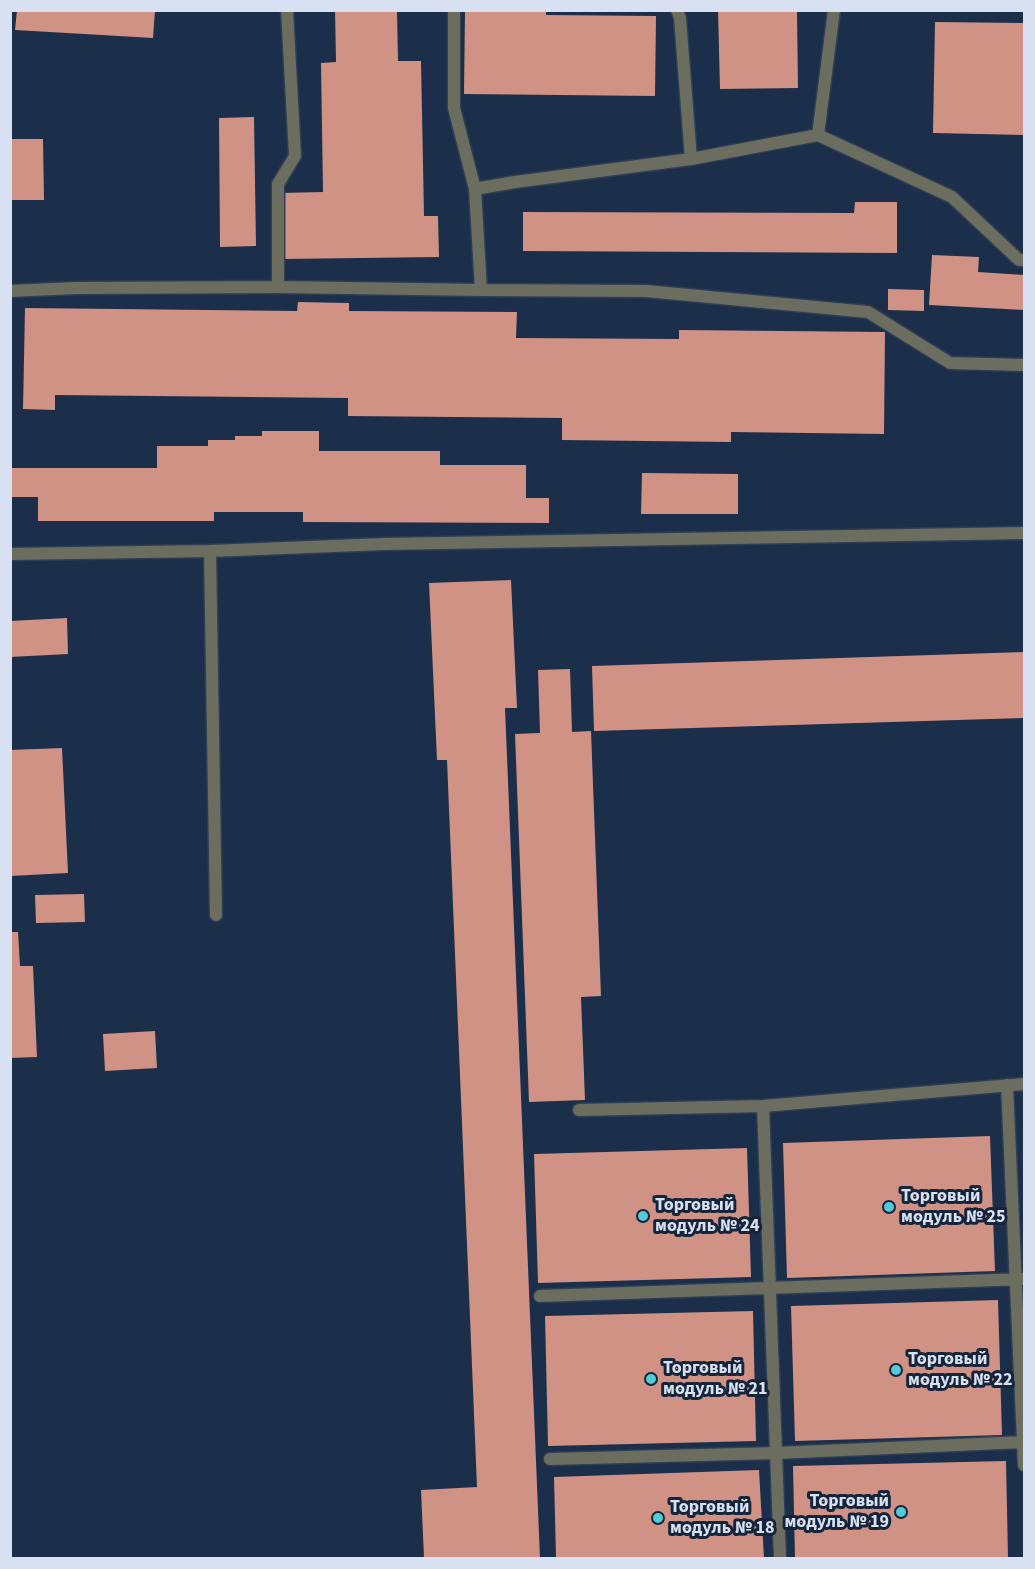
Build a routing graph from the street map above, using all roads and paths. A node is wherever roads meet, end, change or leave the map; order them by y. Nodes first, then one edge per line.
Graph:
1 (287, 10) edge
2 (454, 10) edge
3 (677, 10) edge
4 (834, 10) edge
5 (818, 135) junction
6 (691, 159) junction
7 (475, 189) junction
8 (1024, 260) edge
9 (278, 287) junction
10 (481, 290) junction
11 (10, 291) edge
12 (1024, 365) edge
13 (1024, 532) edge
14 (210, 551) junction
15 (10, 554) edge
16 (216, 915) dead end
17 (1024, 1084) edge
18 (1007, 1085) junction
19 (763, 1106) junction
20 (579, 1110) dead end
21 (1020, 1279) edge
22 (770, 1288) junction
23 (540, 1296) dead end
24 (1024, 1442) edge
25 (776, 1453) junction
26 (550, 1459) dead end
27 (1024, 1465) edge
28 (780, 1558) edge

1 - 9 street
2 - 7 street
3 - 6 street
4 - 5 street
5 - 6 street
5 - 8 street
6 - 7 street
7 - 10 street
9 - 10 street
9 - 11 street
10 - 12 street
13 - 14 street
14 - 15 street
14 - 16 street
17 - 18 street
18 - 19 street
18 - 21 street
19 - 20 street
19 - 22 street
21 - 22 street
21 - 24 street
22 - 23 street
22 - 25 street
24 - 25 street
24 - 27 street
25 - 26 street
25 - 28 street

